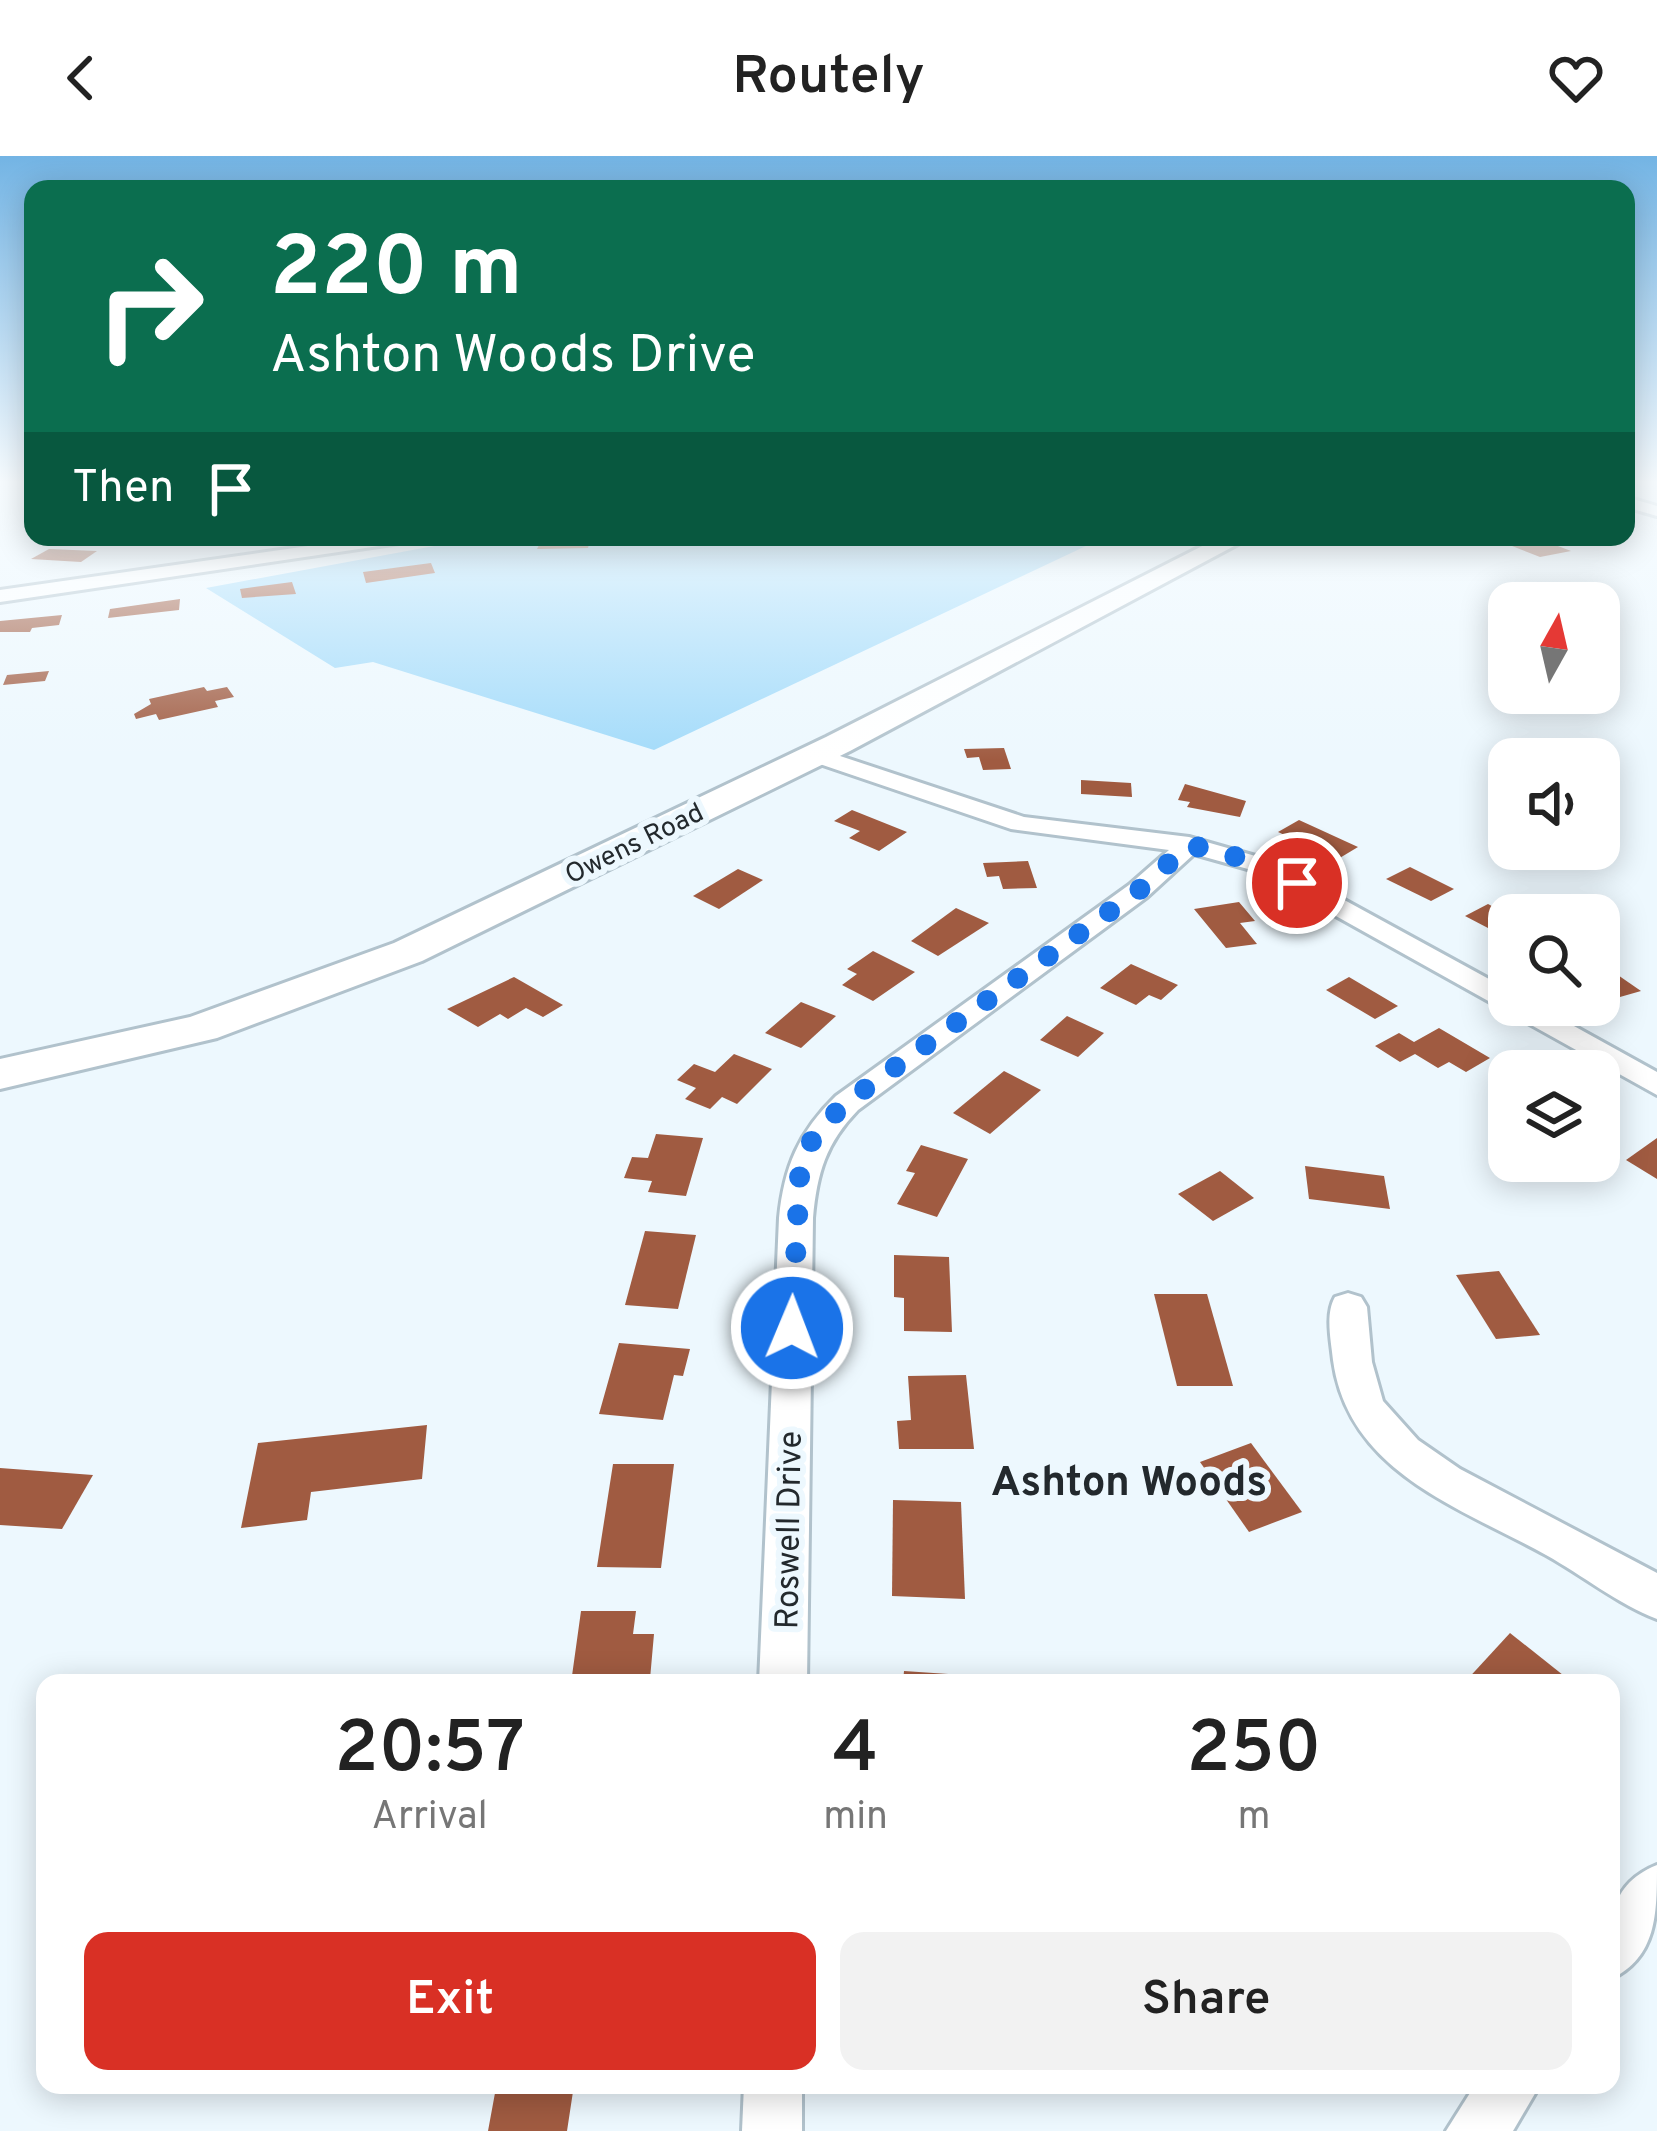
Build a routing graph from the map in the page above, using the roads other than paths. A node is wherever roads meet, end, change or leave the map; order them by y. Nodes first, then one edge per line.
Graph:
1 (136, 576) edge
2 (1163, 576) edge
3 (0, 596) edge
4 (827, 749) junction
5 (1189, 845) junction
6 (1488, 991) edge
7 (1551, 1026) edge
8 (0, 1074) edge
9 (1657, 1085) edge
10 (1348, 1307) dead end
11 (1657, 1598) edge
12 (783, 1674) edge
13 (1657, 1891) edge
14 (1620, 1940) edge
15 (773, 2094) edge
16 (1504, 2094) edge
17 (772, 2131) edge
18 (1476, 2131) edge

1 - 3 street
2 - 4 street, Owens Road
4 - 5 street
4 - 8 street, Owens Road
5 - 6 street
5 - 12 street, Roswell Drive
7 - 9 street
10 - 11 street
13 - 14 street
15 - 17 street
16 - 18 street

